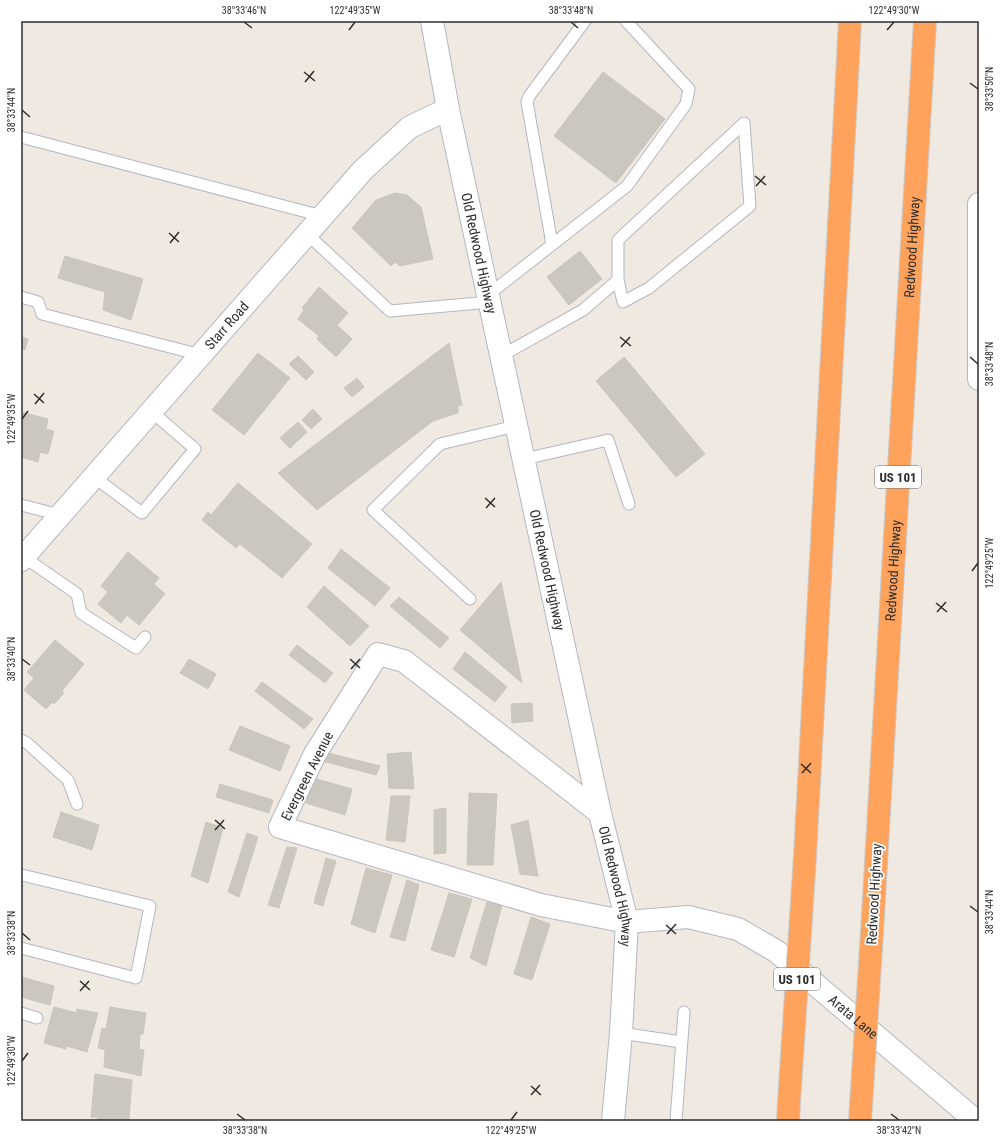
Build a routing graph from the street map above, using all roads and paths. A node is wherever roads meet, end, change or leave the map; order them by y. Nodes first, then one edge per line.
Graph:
1 (432, 21) edge
2 (585, 21) edge
3 (626, 21) edge
4 (850, 21) edge
5 (925, 21) edge
6 (448, 109) junction
7 (21, 137) edge
8 (979, 204) edge
9 (322, 216) junction
10 (307, 234) junction
11 (552, 244) junction
12 (618, 280) junction
13 (21, 297) edge
14 (489, 298) junction
15 (201, 355) junction
16 (501, 356) junction
17 (979, 380) edge
18 (151, 411) junction
19 (516, 426) junction
20 (524, 459) junction
21 (94, 477) junction
22 (629, 504) dead end
23 (21, 505) edge
24 (60, 515) junction
25 (22, 559) edge
26 (470, 598) dead end
27 (145, 637) dead end
28 (21, 740) edge
29 (77, 804) dead end
30 (600, 813) junction
31 (21, 876) edge
32 (627, 922) junction
33 (21, 948) edge
34 (684, 1012) dead end
35 (21, 1013) edge
36 (37, 1018) dead end
37 (621, 1033) junction
38 (682, 1042) junction
39 (789, 1111) edge
40 (613, 1121) edge
41 (676, 1121) edge
42 (860, 1121) edge
43 (976, 1121) edge

1 - 6 street, Old Redwood Highway
2 - 11 lane
3 - 11 lane
4 - 39 highway, US 101, bridge
5 - 42 highway, Redwood Highway / US 101, bridge
6 - 9 street, Starr Road
6 - 14 street, Old Redwood Highway
7 - 9 lane
8 - 17 street
9 - 10 street, Starr Road
10 - 14 lane
10 - 15 street, Starr Road
11 - 14 lane
12 - 12 lane
12 - 16 lane
13 - 15 lane
14 - 16 street, Old Redwood Highway
15 - 18 street, Starr Road
16 - 19 street, Old Redwood Highway
18 - 21 street, Starr Road
18 - 21 lane
19 - 20 street, Old Redwood Highway
19 - 26 lane
20 - 22 lane
20 - 30 street, Old Redwood Highway
21 - 24 street, Starr Road
23 - 24 lane
24 - 25 street, Starr Road
25 - 27 lane
28 - 29 lane
30 - 32 street, Old Redwood Highway
30 - 32 street, Evergreen Avenue
31 - 33 lane
32 - 37 street, Old Redwood Highway
32 - 43 street, Arata Lane
34 - 38 lane
35 - 36 lane
37 - 38 lane
37 - 40 street, Old Redwood Highway
38 - 41 lane

